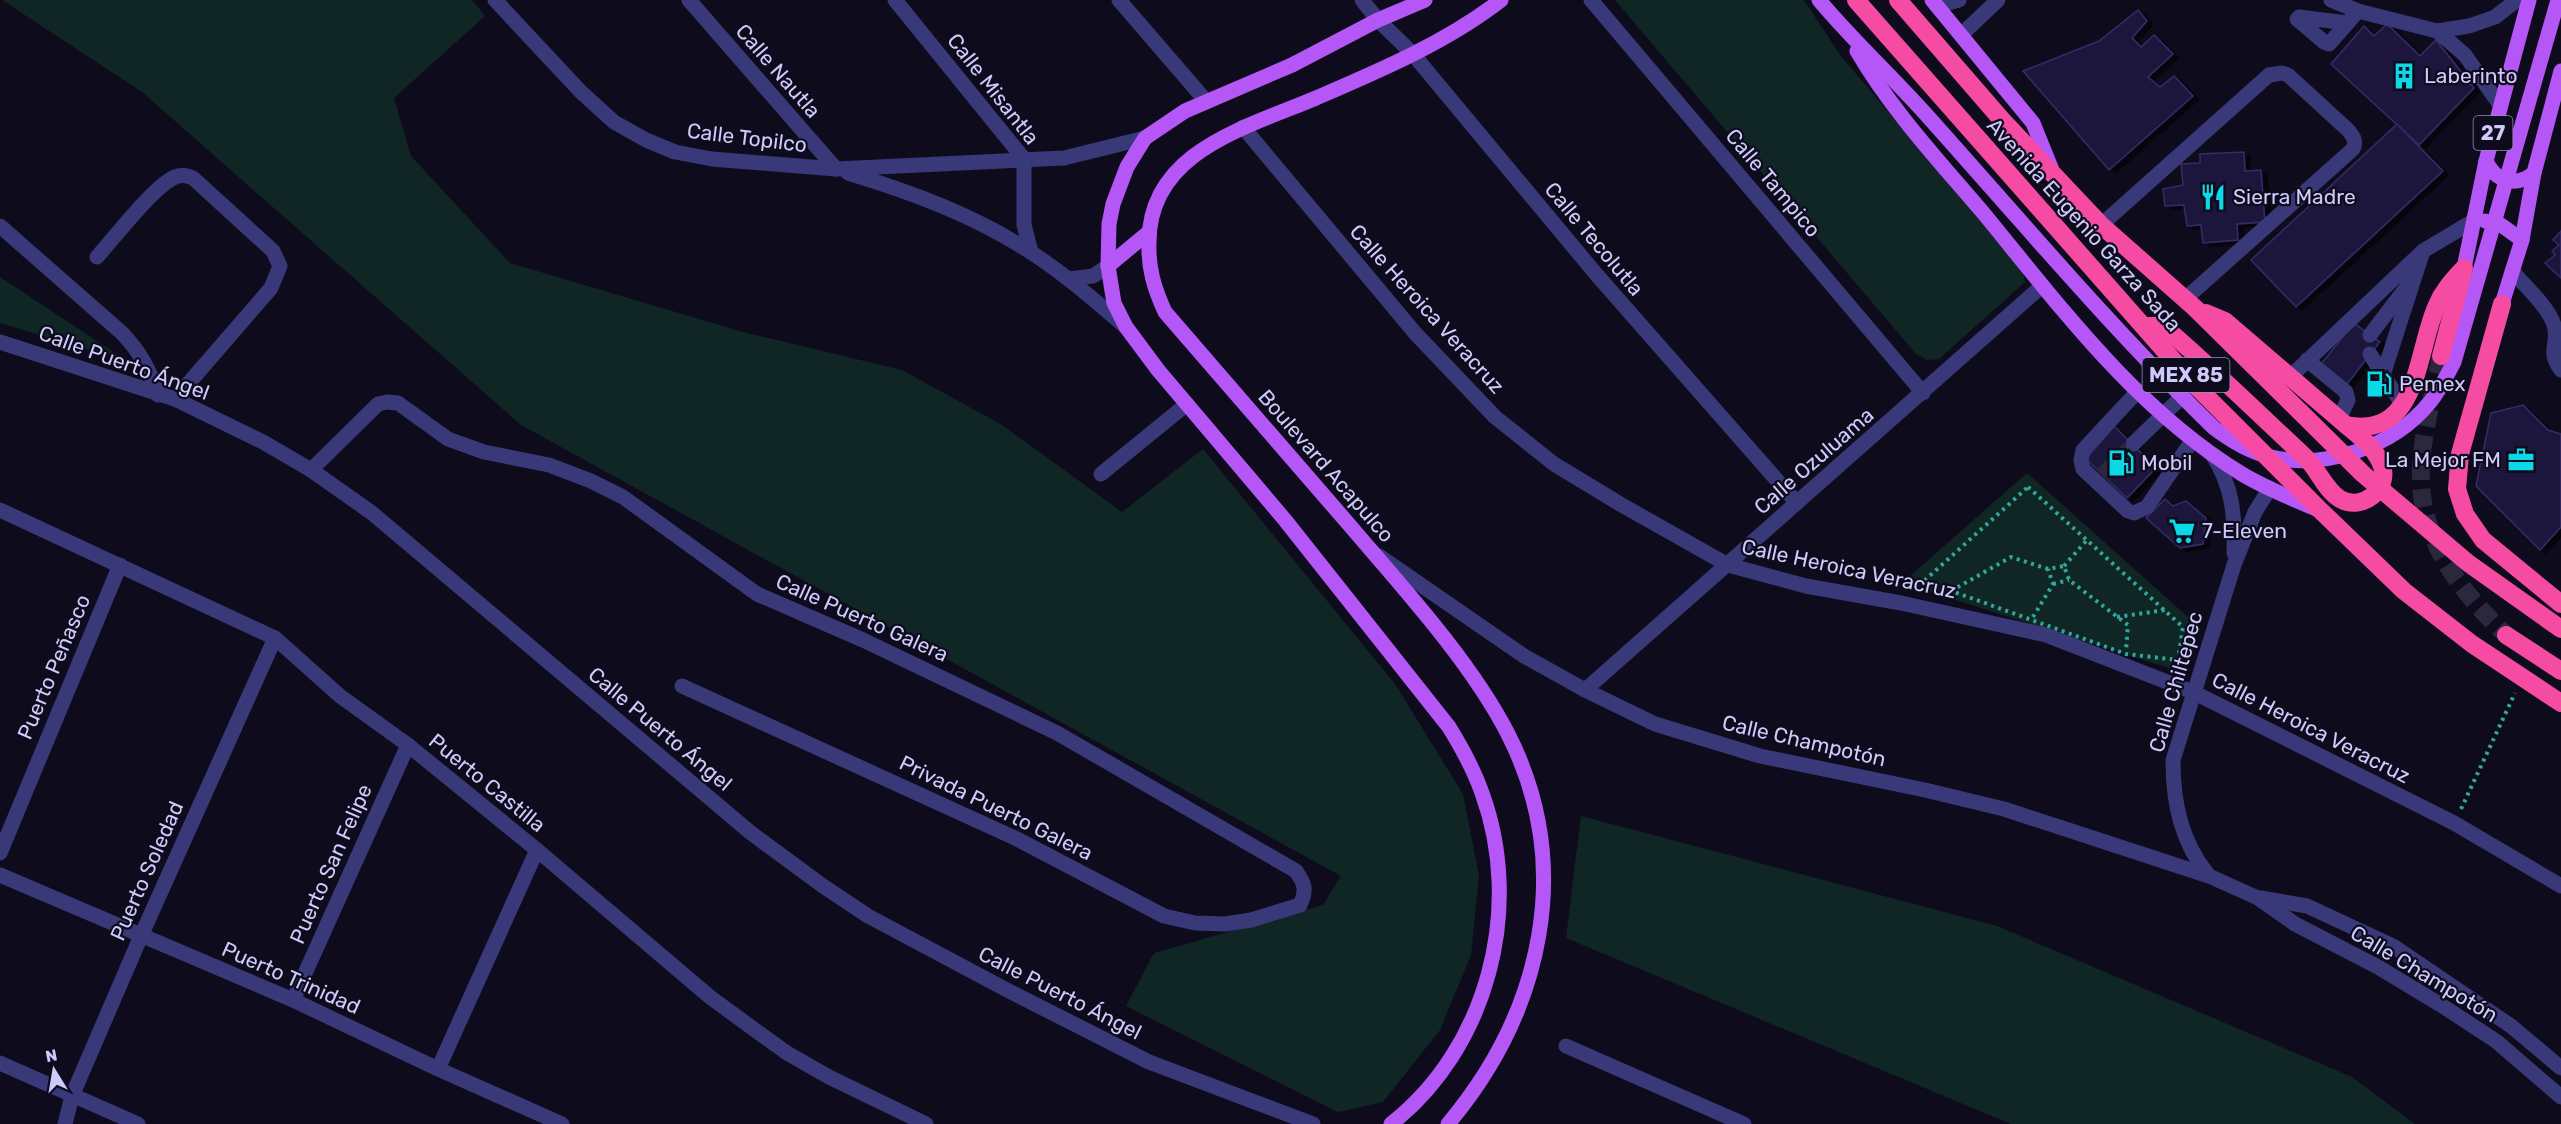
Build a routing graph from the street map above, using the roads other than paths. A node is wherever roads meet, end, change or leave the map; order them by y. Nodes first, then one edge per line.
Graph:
1 (495, 0) edge
2 (689, 0) edge
3 (895, 0) edge
4 (1119, 0) edge
5 (1362, 0) edge
6 (1425, 0) edge
7 (1501, 0) edge
8 (1591, 0) edge
9 (1819, 0) edge
10 (1856, 0) edge
11 (1898, 0) edge
12 (1959, 0) edge
13 (2331, 0) edge
14 (2517, 0) edge
15 (2529, 0) edge
16 (2558, 0) edge
17 (1934, 3) edge
18 (1989, 3) edge
19 (2358, 11) junction
20 (1378, 20) junction
21 (2347, 23) dead end
22 (2437, 31) junction
23 (1847, 33) junction
24 (1961, 35) junction
25 (1412, 53) junction
26 (2561, 71) edge
27 (2557, 99) edge
28 (1206, 101) junction
29 (2500, 105) junction
30 (1243, 127) junction
31 (1145, 138) junction
32 (1024, 159) junction
33 (2486, 161) junction
34 (836, 169) junction
35 (2534, 173) junction
36 (2056, 178) junction
37 (2475, 220) junction
38 (2101, 225) junction
39 (0, 226) edge
40 (1149, 232) junction
41 (2522, 240) junction
42 (2423, 251) junction
43 (1031, 252) junction
44 (97, 257) dead end
45 (1108, 266) junction
46 (2464, 268) junction
47 (2512, 272) junction
48 (1069, 279) junction
49 (2414, 280) junction
50 (2043, 286) junction
51 (2190, 303) junction
52 (2502, 304) joint
53 (2144, 326) junction
54 (1126, 327) junction
55 (2370, 335) dead end
56 (0, 342) edge
57 (2370, 354) dead end
58 (2441, 356) tunnel mouth
59 (2307, 360) junction
60 (2561, 370) edge
61 (2383, 375) junction
62 (2290, 377) junction
63 (2195, 385) junction
64 (2137, 392) junction
65 (1923, 393) junction
66 (158, 395) junction
67 (175, 399) junction
68 (1186, 404) junction
69 (2403, 405) junction
70 (2162, 417) junction
71 (2342, 422) junction
72 (2192, 441) junction
73 (2133, 444) tunnel mouth
74 (2212, 454) junction
75 (311, 470) junction
76 (1101, 474) dead end
77 (2270, 488) junction
78 (1797, 503) junction
79 (0, 510) edge
80 (2320, 510) junction
81 (1374, 553) junction
82 (120, 565) junction
83 (1728, 565) junction
84 (2234, 565) junction
85 (2561, 604) edge
86 (2561, 629) edge
87 (2506, 634) tunnel mouth
88 (275, 638) junction
89 (2561, 671) edge
90 (682, 686) dead end
91 (1585, 690) junction
92 (2193, 692) junction
93 (2561, 703) edge
94 (408, 745) junction
95 (537, 850) junction
96 (0, 853) edge
97 (0, 875) edge
98 (2209, 876) junction
99 (2561, 886) edge
100 (2258, 898) junction
101 (1300, 905) joint
102 (141, 936) junction
103 (293, 1000) junction
104 (1566, 1046) dead end
105 (0, 1063) edge
106 (2561, 1068) edge
107 (438, 1069) junction
108 (72, 1096) junction
109 (2561, 1097) edge
110 (65, 1124) edge
111 (138, 1124) edge
112 (562, 1124) edge
113 (926, 1124) edge
114 (1314, 1124) edge
115 (1391, 1124) edge
116 (1448, 1124) edge
117 (1744, 1124) edge

1 - 34 street, Calle Topilco
2 - 34 street, Calle Nautla
3 - 32 street, Calle Misantla
4 - 28 street
5 - 20 street, Calle Tecolutla
6 - 20 main road
7 - 25 main road, Boulevard Acapulco
8 - 65 street, Calle Tampico
9 - 23 main road
10 - 53 highway, Avenida Eugenio Garza Sada / MEX 85
11 - 36 highway, Avenida Eugenio Garza Sada / MEX 85
12 - 17 street
13 - 19 street
14 - 22 street
15 - 29 main road, 27
16 - 23 main road
17 - 24 main road
18 - 24 street
19 - 21 street
19 - 22 street
20 - 25 street, Calle Tecolutla
20 - 28 main road
22 - 29 street
23 - 50 main road
24 - 36 main road
25 - 30 main road, Boulevard Acapulco
25 - 78 street, Calle Tecolutla
26 - 27 main road, 27
27 - 35 main road, 27
28 - 31 main road
29 - 33 main road, 27
30 - 40 main road, Boulevard Acapulco
30 - 83 street, Calle Heroica Veracruz
31 - 32 street, Calle Topilco
31 - 45 main road
32 - 34 street, Calle Topilco
32 - 43 street, Calle Misantla
33 - 35 main road
33 - 37 main road, 27
34 - 43 street, Calle Topilco
35 - 41 main road, 27
36 - 38 highway, Avenida Eugenio Garza Sada / MEX 85
37 - 41 main road
37 - 42 street
37 - 46 main road, 27
38 - 51 highway, Avenida Eugenio Garza Sada / MEX 85
38 - 51 street
39 - 66 street
40 - 45 main road
40 - 81 main road, Boulevard Acapulco
41 - 47 main road, 27
42 - 49 street
42 - 59 street
43 - 48 street, Calle Topilco
44 - 67 street
45 - 48 street
45 - 54 main road
46 - 58 highway
46 - 69 highway
47 - 52 main road, 27
47 - 60 street
48 - 54 street, Calle Topilco
49 - 55 street
49 - 61 street
50 - 64 main road
50 - 65 street, Calle Ozuluama
51 - 62 highway
51 - 86 highway, Avenida Eugenio Garza Sada / MEX 85
52 - 85 highway
53 - 63 highway, Avenida Eugenio Garza Sada / MEX 85
53 - 71 highway
54 - 68 main road
56 - 66 street, Calle Puerto Ángel
57 - 61 street
59 - 62 street
59 - 71 street
61 - 69 street
62 - 71 highway
63 - 70 street
63 - 80 highway, Avenida Eugenio Garza Sada / MEX 85
64 - 70 main road
64 - 72 street
65 - 78 street, Calle Ozuluama
66 - 67 street, Calle Puerto Ángel
67 - 75 street, Calle Puerto Ángel
68 - 76 street
68 - 115 main road
69 - 71 highway
70 - 72 main road
70 - 73 street
72 - 74 main road
74 - 77 main road
74 - 84 street, Calle Chiltepec
75 - 101 street, Calle Puerto Galera
75 - 114 street, Calle Puerto Ángel
77 - 80 main road
77 - 84 street, Calle Chiltepec
78 - 83 street, Calle Ozuluama
79 - 82 street, Puerto Castilla
80 - 93 highway, Avenida Eugenio Garza Sada / MEX 85
81 - 91 street, Calle Champotón
81 - 116 main road, Boulevard Acapulco
82 - 88 street, Puerto Castilla
82 - 96 street, Puerto Peñasco
83 - 91 street, Calle Ozuluama
83 - 92 street, Calle Heroica Veracruz
84 - 92 street, Calle Chiltepec
87 - 89 highway
88 - 94 street, Puerto Castilla
88 - 102 street, Puerto Soledad
90 - 101 street, Privada Puerto Galera
91 - 98 street, Calle Champotón
92 - 98 street, Calle Chiltepec
92 - 99 street, Calle Heroica Veracruz
94 - 95 street, Puerto Castilla
94 - 103 street, Puerto San Felipe
95 - 107 street
95 - 113 street, Puerto Castilla
97 - 102 street, Puerto Trinidad
98 - 100 street, Calle Champotón
100 - 106 street, Calle Champotón
100 - 109 street, Calle Champotón
102 - 103 street, Puerto Trinidad
102 - 108 street, Puerto Soledad
103 - 107 street, Puerto Trinidad
104 - 117 street
105 - 108 street
107 - 112 street, Puerto Trinidad
108 - 110 street, Puerto Soledad
108 - 111 street

